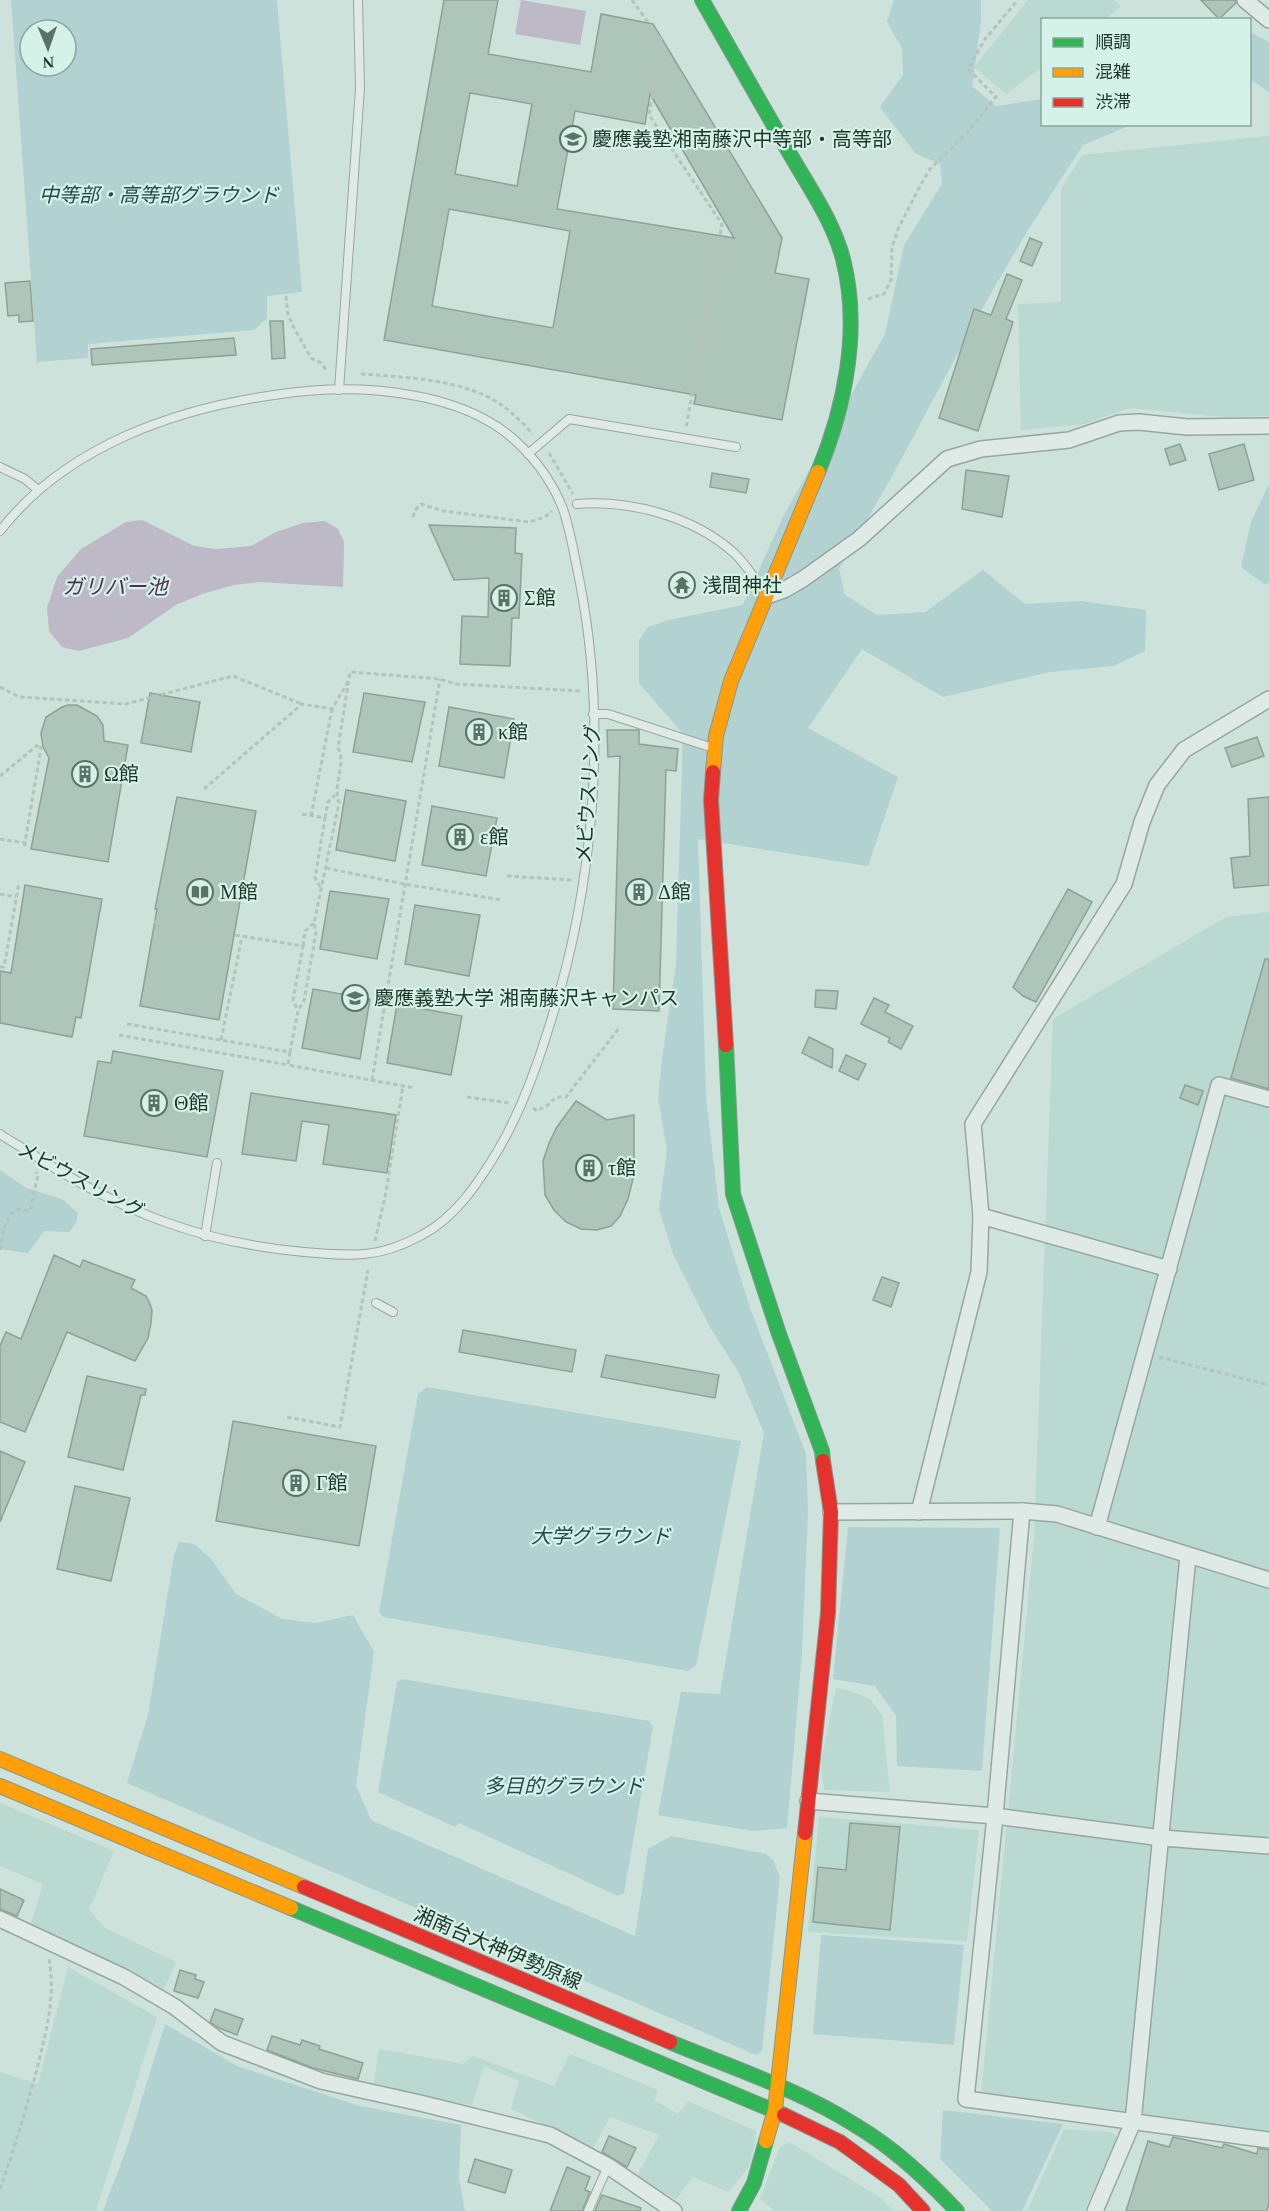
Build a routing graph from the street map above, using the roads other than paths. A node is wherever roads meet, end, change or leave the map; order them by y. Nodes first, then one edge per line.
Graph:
1 (358, 0) edge
2 (702, 0) edge
3 (1245, 0) edge
4 (1269, 20) edge
5 (339, 390) junction
6 (1269, 426) edge
7 (736, 447) dead end
8 (528, 454) junction
9 (0, 467) edge
10 (38, 490) junction
11 (577, 504) road end
12 (0, 531) edge
13 (767, 596) junction
14 (1269, 699) edge
15 (593, 714) junction
16 (715, 748) junction
17 (1269, 1099) edge
18 (0, 1134) edge
19 (217, 1163) dead end
20 (981, 1216) junction
21 (205, 1236) junction
22 (1169, 1269) junction
23 (376, 1303) dead end
24 (393, 1312) dead end
25 (1022, 1511) junction
26 (831, 1512) junction
27 (919, 1512) junction
28 (1096, 1527) junction
29 (1188, 1556) junction
30 (1269, 1580) edge
31 (0, 1759) edge
32 (0, 1786) edge
33 (808, 1801) junction
34 (994, 1816) junction
35 (1162, 1838) junction
36 (1269, 1846) edge
37 (0, 1919) edge
38 (778, 2087) junction
39 (775, 2110) junction
40 (1133, 2122) junction
41 (1269, 2140) edge
42 (608, 2166) junction
43 (588, 2211) edge
44 (674, 2211) edge
45 (739, 2211) edge
46 (923, 2211) edge
47 (957, 2211) edge
48 (1095, 2211) edge

1 - 5 lane
2 - 13 street
3 - 4 street
5 - 8 lane, メビウスリング
5 - 10 lane, メビウスリング
6 - 13 street
7 - 8 lane
8 - 15 lane, メビウスリング
9 - 10 lane
10 - 12 lane, メビウスリング
11 - 13 lane
13 - 16 street
14 - 20 street
15 - 16 lane
15 - 21 lane, メビウスリング
16 - 26 street
17 - 22 street
18 - 21 lane, メビウスリング
19 - 21 lane
20 - 22 street
20 - 27 street
22 - 28 street
23 - 24 lane
25 - 27 street
25 - 28 street
25 - 34 street
26 - 27 street
26 - 33 street
28 - 29 street
29 - 30 street
29 - 35 street
31 - 38 street, 湘南台大神伊勢原線
32 - 39 street
33 - 34 street
33 - 38 street
34 - 35 street
34 - 40 street
35 - 36 street
35 - 40 street
37 - 42 street
38 - 39 street
38 - 47 street, 湘南台大神伊勢原線
39 - 45 street
39 - 46 street
40 - 41 street
40 - 48 street
42 - 43 lane
42 - 44 street

